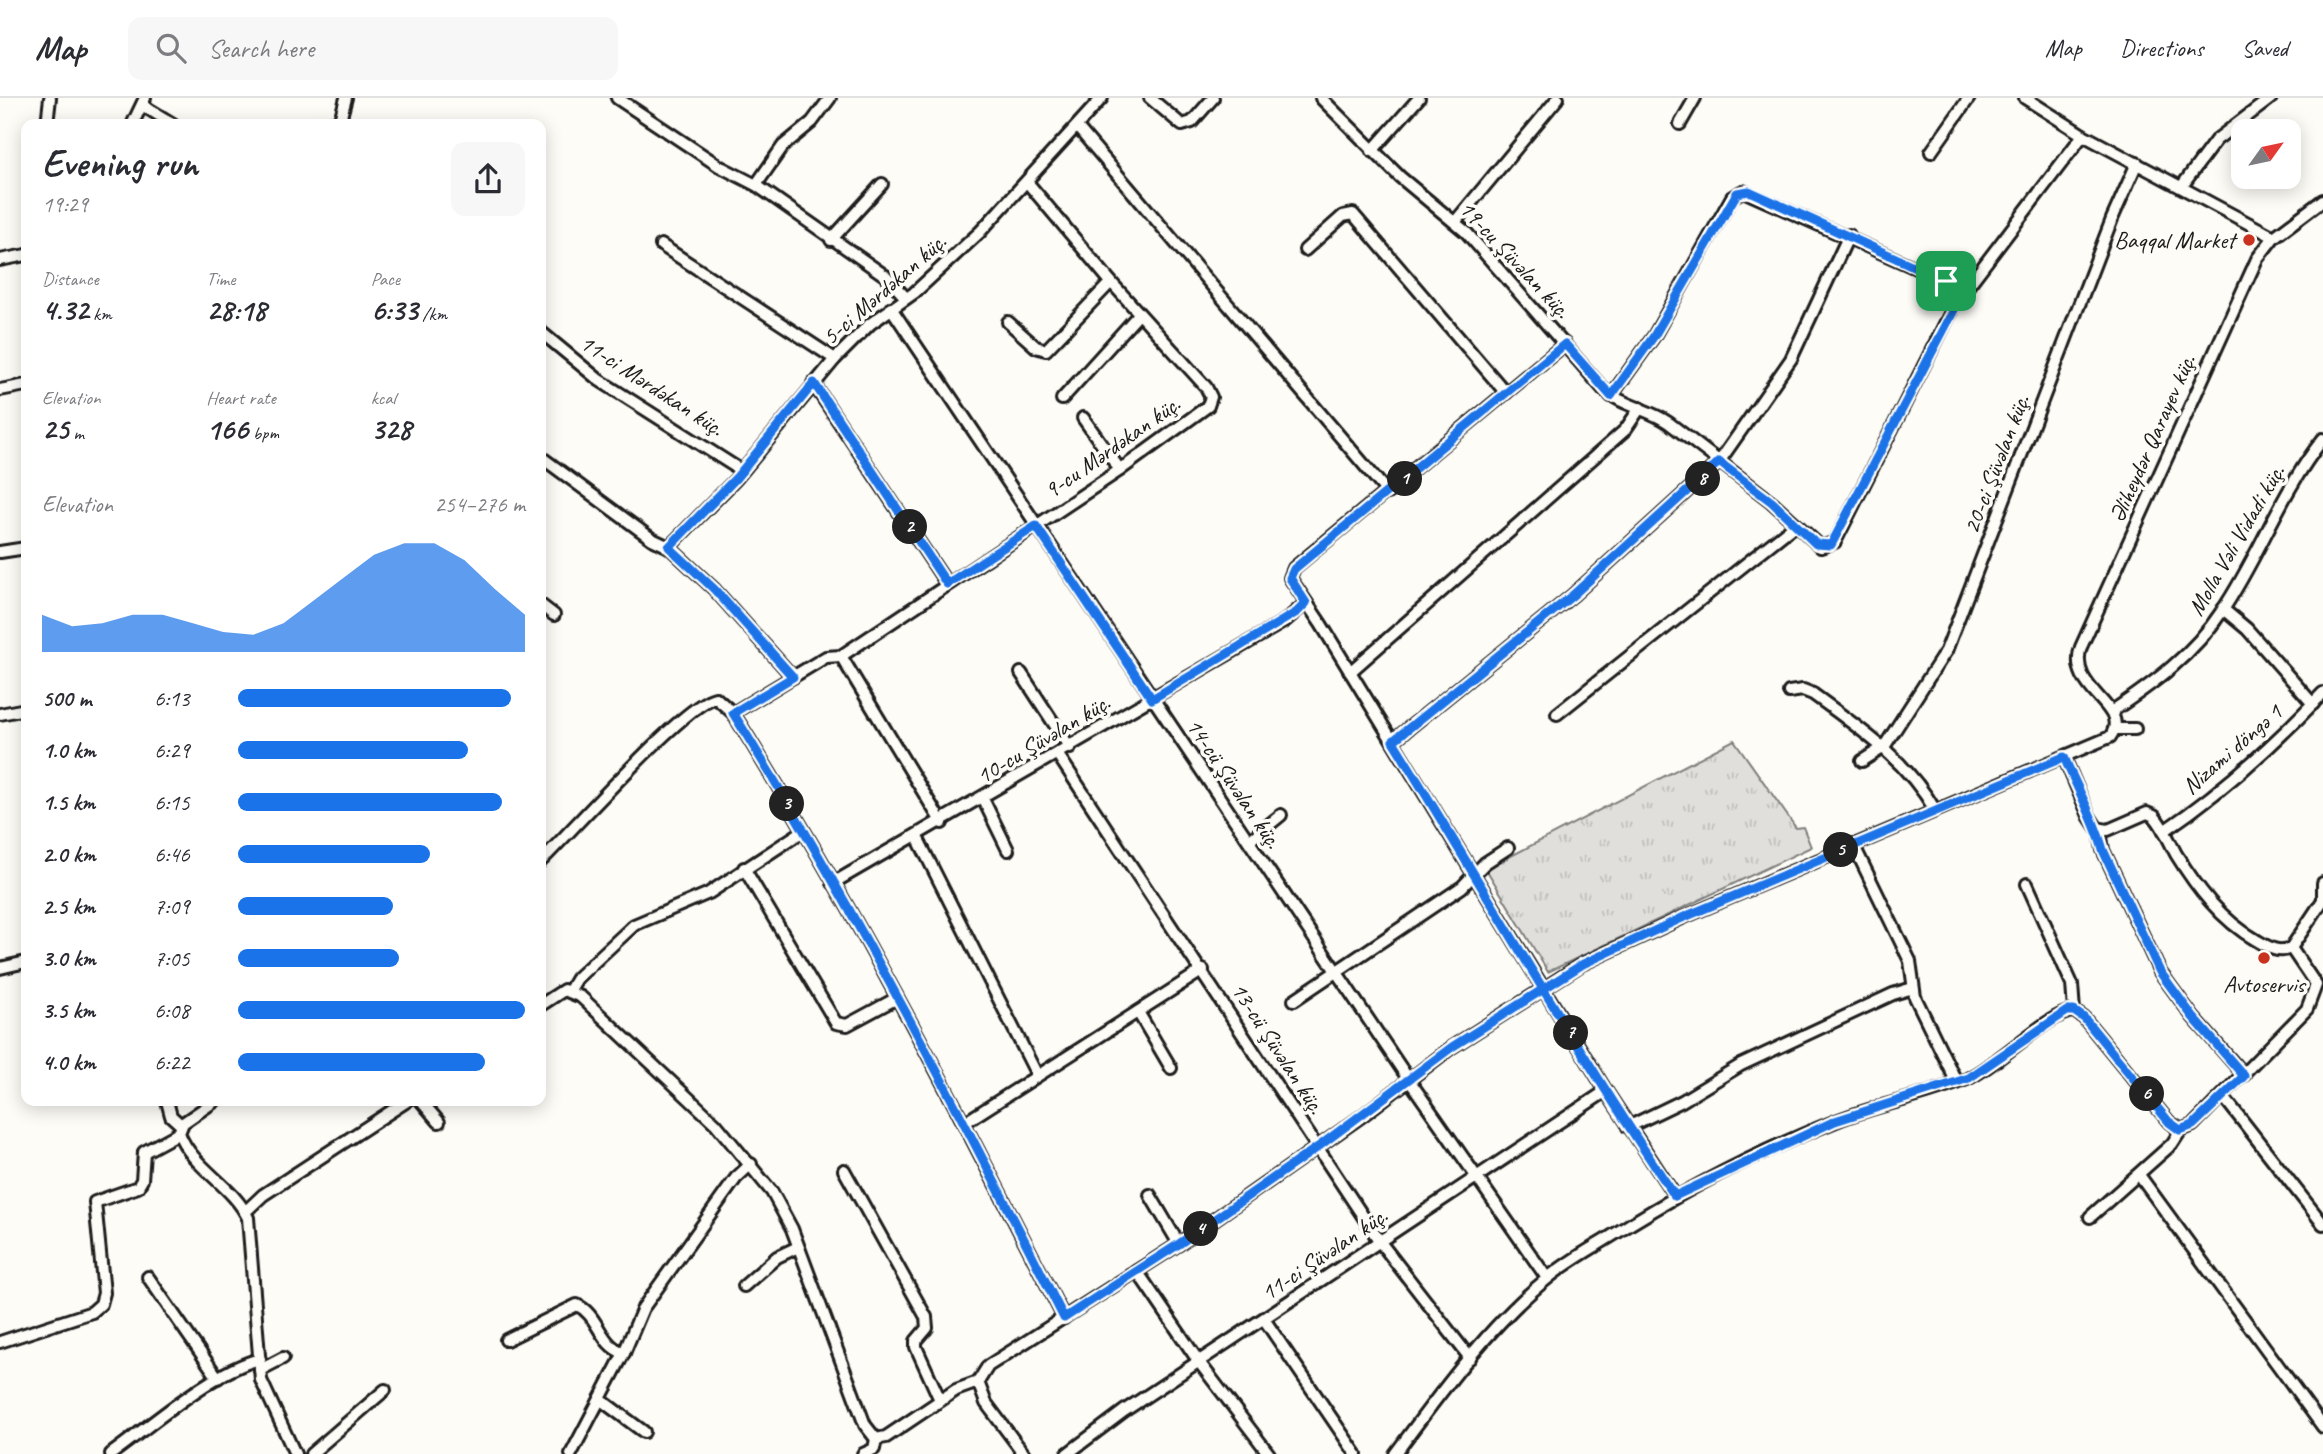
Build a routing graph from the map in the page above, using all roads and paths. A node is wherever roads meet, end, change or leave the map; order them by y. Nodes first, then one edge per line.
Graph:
1 (50, 98) edge
2 (345, 98) edge
3 (617, 98) edge
4 (830, 98) edge
5 (1102, 98) edge
6 (1150, 98) edge
7 (1213, 98) edge
8 (1321, 98) edge
9 (1419, 98) edge
10 (1558, 98) edge
11 (1695, 98) edge
12 (1969, 98) edge
13 (2025, 98) edge
14 (2271, 98) edge
15 (143, 102) edge
16 (48, 119) edge
17 (135, 119) edge
18 (166, 119) edge
19 (340, 119) edge
20 (1680, 124) dead end
21 (1078, 128) junction
22 (2083, 135) junction
23 (1372, 151) junction
24 (1931, 152) dead end
25 (2137, 163) junction
26 (1027, 182) junction
27 (882, 184) dead end
28 (756, 185) junction
29 (2182, 186) junction
30 (2323, 200) edge
31 (1455, 222) junction
32 (1849, 235) junction
33 (2274, 237) junction
34 (831, 240) junction
35 (661, 245) dead end
36 (1305, 250) dead end
37 (21, 256) edge
38 (0, 260) edge
39 (1111, 282) junction
40 (1965, 289) junction
41 (906, 298) junction
42 (891, 308) junction
43 (1139, 313) junction
44 (1008, 322) dead end
45 (546, 336) edge
46 (1565, 344) junction
47 (835, 359) junction
48 (814, 383) junction
49 (21, 386) edge
50 (0, 390) edge
51 (1506, 393) junction
52 (1611, 396) junction
53 (1062, 398) dead end
54 (1640, 408) junction
55 (1083, 418) dead end
56 (2323, 439) edge
57 (546, 461) edge
58 (1719, 462) junction
59 (1121, 470) junction
60 (742, 471) junction
61 (1388, 493) junction
62 (1796, 524) junction
63 (1036, 526) junction
64 (669, 547) junction
65 (21, 549) edge
66 (0, 552) edge
67 (947, 584) junction
68 (1306, 603) junction
69 (546, 609) edge
70 (2223, 609) junction
71 (554, 615) dead end
72 (841, 656) junction
73 (1350, 672) junction
74 (1021, 673) dead end
75 (793, 677) junction
76 (1789, 692) dead end
77 (2323, 693) edge
78 (1152, 699) junction
79 (2313, 704) junction
80 (21, 710) edge
81 (2111, 712) junction
82 (733, 713) junction
83 (0, 714) edge
84 (1557, 714) dead end
85 (2115, 729) junction
86 (2135, 729) dead end
87 (1393, 741) junction
88 (1884, 747) junction
89 (1070, 748) junction
90 (1058, 755) junction
91 (2064, 757) junction
92 (1862, 761) dead end
93 (983, 799) junction
94 (1935, 810) junction
95 (1281, 815) dead end
96 (942, 823) junction
97 (2101, 830) junction
98 (803, 831) junction
99 (2164, 831) junction
100 (917, 837) junction
101 (1249, 841) junction
102 (1853, 845) junction
103 (1508, 848) dead end
104 (1008, 850) dead end
105 (546, 856) edge
106 (744, 868) junction
107 (1475, 874) junction
108 (833, 883) junction
109 (2323, 883) edge
110 (2027, 884) dead end
111 (2323, 900) edge
112 (2291, 948) junction
113 (21, 963) edge
114 (0, 968) edge
115 (1203, 970) junction
116 (1337, 971) junction
117 (2319, 986) edge
118 (1544, 987) junction
119 (1913, 988) junction
120 (570, 990) junction
121 (897, 998) junction
122 (1294, 1000) dead end
123 (546, 1001) edge
124 (2074, 1011) junction
125 (1138, 1012) junction
126 (1171, 1068) dead end
127 (1037, 1075) junction
128 (2244, 1076) junction
129 (1409, 1080) junction
130 (1957, 1083) junction
131 (1606, 1091) junction
132 (2223, 1096) junction
133 (168, 1106) edge
134 (209, 1106) edge
135 (399, 1106) edge
136 (425, 1106) edge
137 (439, 1122) dead end
138 (964, 1123) junction
139 (1628, 1127) junction
140 (180, 1129) junction
141 (2180, 1130) junction
142 (1318, 1147) junction
143 (751, 1164) junction
144 (844, 1170) dead end
145 (2139, 1175) junction
146 (1475, 1177) junction
147 (1150, 1195) dead end
148 (1675, 1196) junction
149 (245, 1212) junction
150 (2090, 1217) dead end
151 (2323, 1224) edge
152 (1380, 1242) junction
153 (1179, 1244) junction
154 (798, 1247) junction
155 (1138, 1271) junction
156 (148, 1277) dead end
157 (1547, 1278) junction
158 (744, 1286) dead end
159 (1064, 1318) junction
160 (1264, 1319) junction
161 (506, 1340) dead end
162 (0, 1342) edge
163 (624, 1353) junction
164 (1470, 1358) junction
165 (283, 1359) dead end
166 (1199, 1362) junction
167 (260, 1365) junction
168 (218, 1378) junction
169 (978, 1382) junction
170 (385, 1390) dead end
171 (601, 1400) junction
172 (940, 1400) junction
173 (2323, 1427) edge
174 (643, 1432) dead end
175 (876, 1447) edge
176 (111, 1454) edge
177 (295, 1454) edge
178 (311, 1454) edge
179 (571, 1454) edge
180 (863, 1454) edge
181 (1024, 1454) edge
182 (1067, 1454) edge
183 (1269, 1454) edge
184 (1356, 1454) edge
185 (1395, 1454) edge

1 - 16 street
2 - 19 street
3 - 28 street
4 - 28 street
5 - 21 street, 5-ci Mərdəkan küç.
6 - 7 street
8 - 23 street, 19-cu Şüvəlan küç.
9 - 23 street
10 - 31 street
11 - 20 street
12 - 24 street
13 - 22 street
14 - 29 street
15 - 17 street
15 - 18 street
21 - 26 street, 5-ci Mərdəkan küç.
21 - 61 street
22 - 25 street
22 - 40 street, 19-cu Şüvəlan küç.
23 - 31 street, 19-cu Şüvəlan küç.
25 - 29 street
25 - 88 street, 20-ci Şüvəlan küç.
26 - 39 street, 9-cu Mərdəkan küç.
26 - 41 street, 5-ci Mərdəkan küç.
27 - 34 street
28 - 34 street
29 - 33 street
30 - 33 street, Əliheydər Qarayev küç.
31 - 46 street, 19-cu Şüvəlan küç.
32 - 40 street
32 - 52 street
32 - 58 street
33 - 81 street, Əliheydər Qarayev küç.
34 - 41 street
35 - 47 street
36 - 51 street
37 - 38 street
39 - 43 street, 9-cu Mərdəkan küç.
39 - 44 street
40 - 62 street, 19-cu Şüvəlan küç.
41 - 42 street, 5-ci Mərdəkan küç.
42 - 47 street, 5-ci Mərdəkan küç.
42 - 63 street, 14-cü Şüvəlan küç.
43 - 53 street
43 - 59 street, 9-cu Mərdəkan küç.
45 - 60 street, 11-ci Mərdəkan küç.
46 - 51 street
46 - 52 street, 19-cu Şüvəlan küç.
47 - 48 street, 5-ci Mərdəkan küç.
48 - 60 street, 5-ci Mərdəkan küç.
48 - 67 street
49 - 50 street
51 - 61 street
52 - 54 street, 19-cu Şüvəlan küç.
54 - 58 street, 19-cu Şüvəlan küç.
54 - 73 street
55 - 59 street
56 - 70 street, Molla Vəli Vidadi küç.
57 - 64 street
58 - 62 street, 19-cu Şüvəlan küç.
58 - 87 street
59 - 63 street, 9-cu Mərdəkan küç.
60 - 64 street, 5-ci Mərdəkan küç.
61 - 68 street
62 - 84 street
63 - 67 street, 9-cu Mərdəkan küç.
63 - 78 street, 14-cü Şüvəlan küç.
64 - 75 street
65 - 66 street
67 - 72 street, 9-cu Mərdəkan küç.
68 - 73 street
68 - 78 street, 10-cu Şüvəlan küç.
69 - 71 street
70 - 79 street
70 - 81 street, Molla Vəli Vidadi küç.
72 - 75 street, 9-cu Mərdəkan küç.
72 - 96 street
73 - 87 street
74 - 89 street
75 - 82 street, 9-cu Mərdəkan küç.
76 - 88 street
77 - 79 street, Nizami döngə 1
78 - 89 street, 10-cu Şüvəlan küç.
78 - 101 street, 14-cü Şüvəlan küç.
79 - 99 street, Nizami döngə 1
80 - 83 street
81 - 85 street
82 - 98 street
82 - 105 street
85 - 86 street
85 - 91 street
87 - 107 street
88 - 92 street, 20-ci Şüvəlan küç.
88 - 94 street
89 - 90 street, 10-cu Şüvəlan küç.
90 - 93 street, 10-cu Şüvəlan küç.
90 - 115 street, 13-cü Şüvəlan küç.
91 - 94 street
91 - 97 street
93 - 96 street, 10-cu Şüvəlan küç.
93 - 104 street
94 - 102 street
95 - 101 street
96 - 100 street, 10-cu Şüvəlan küç.
97 - 99 street
97 - 128 street
98 - 106 street
98 - 108 street
99 - 112 street
100 - 108 street, 10-cu Şüvəlan küç.
100 - 127 street
101 - 116 street, 14-cü Şüvəlan küç.
102 - 118 street
102 - 119 street
103 - 107 street
106 - 120 street
106 - 121 street
107 - 116 street
107 - 118 street
108 - 121 street
109 - 111 street
110 - 124 street
111 - 112 street
112 - 117 street
113 - 114 street
115 - 125 street
115 - 142 street, 13-cü Şüvəlan küç.
116 - 122 street
116 - 129 street, 14-cü Şüvəlan küç.
117 - 128 street
118 - 129 street
118 - 131 street
119 - 130 street
119 - 139 street
120 - 123 street
120 - 143 street
121 - 138 street
124 - 130 street
124 - 141 street
125 - 126 street
125 - 127 street
127 - 138 street
128 - 132 street
129 - 142 street
129 - 146 street, 14-cü Şüvəlan küç.
130 - 148 street
131 - 139 street
131 - 146 street, 11-ci Şüvəlan küç.
132 - 141 street
132 - 151 street
133 - 140 street
134 - 140 street
135 - 149 street
136 - 137 street
138 - 159 street
139 - 148 street
140 - 149 street
140 - 162 street
141 - 145 street
142 - 152 street, 13-cü Şüvəlan küç.
142 - 153 street
143 - 154 street
143 - 163 street
144 - 172 street
145 - 150 street
145 - 173 street
146 - 152 street, 11-ci Şüvəlan küç.
146 - 157 street, 14-cü Şüvəlan küç.
147 - 153 street
148 - 157 street
149 - 167 street
152 - 160 street, 11-ci Şüvəlan küç.
152 - 164 street, 13-cü Şüvəlan küç.
153 - 155 street
154 - 158 street
154 - 175 street
155 - 159 street
155 - 166 street
156 - 168 street
157 - 164 street
159 - 169 street
160 - 166 street, 11-ci Şüvəlan küç.
160 - 184 street
161 - 163 street
163 - 171 street
164 - 185 street
165 - 167 street
166 - 182 street, 11-ci Şüvəlan küç.
166 - 183 street
167 - 168 street
167 - 177 street
168 - 176 street
169 - 172 street
169 - 181 street
170 - 178 street
171 - 174 street
171 - 179 street
172 - 175 street
175 - 180 street

